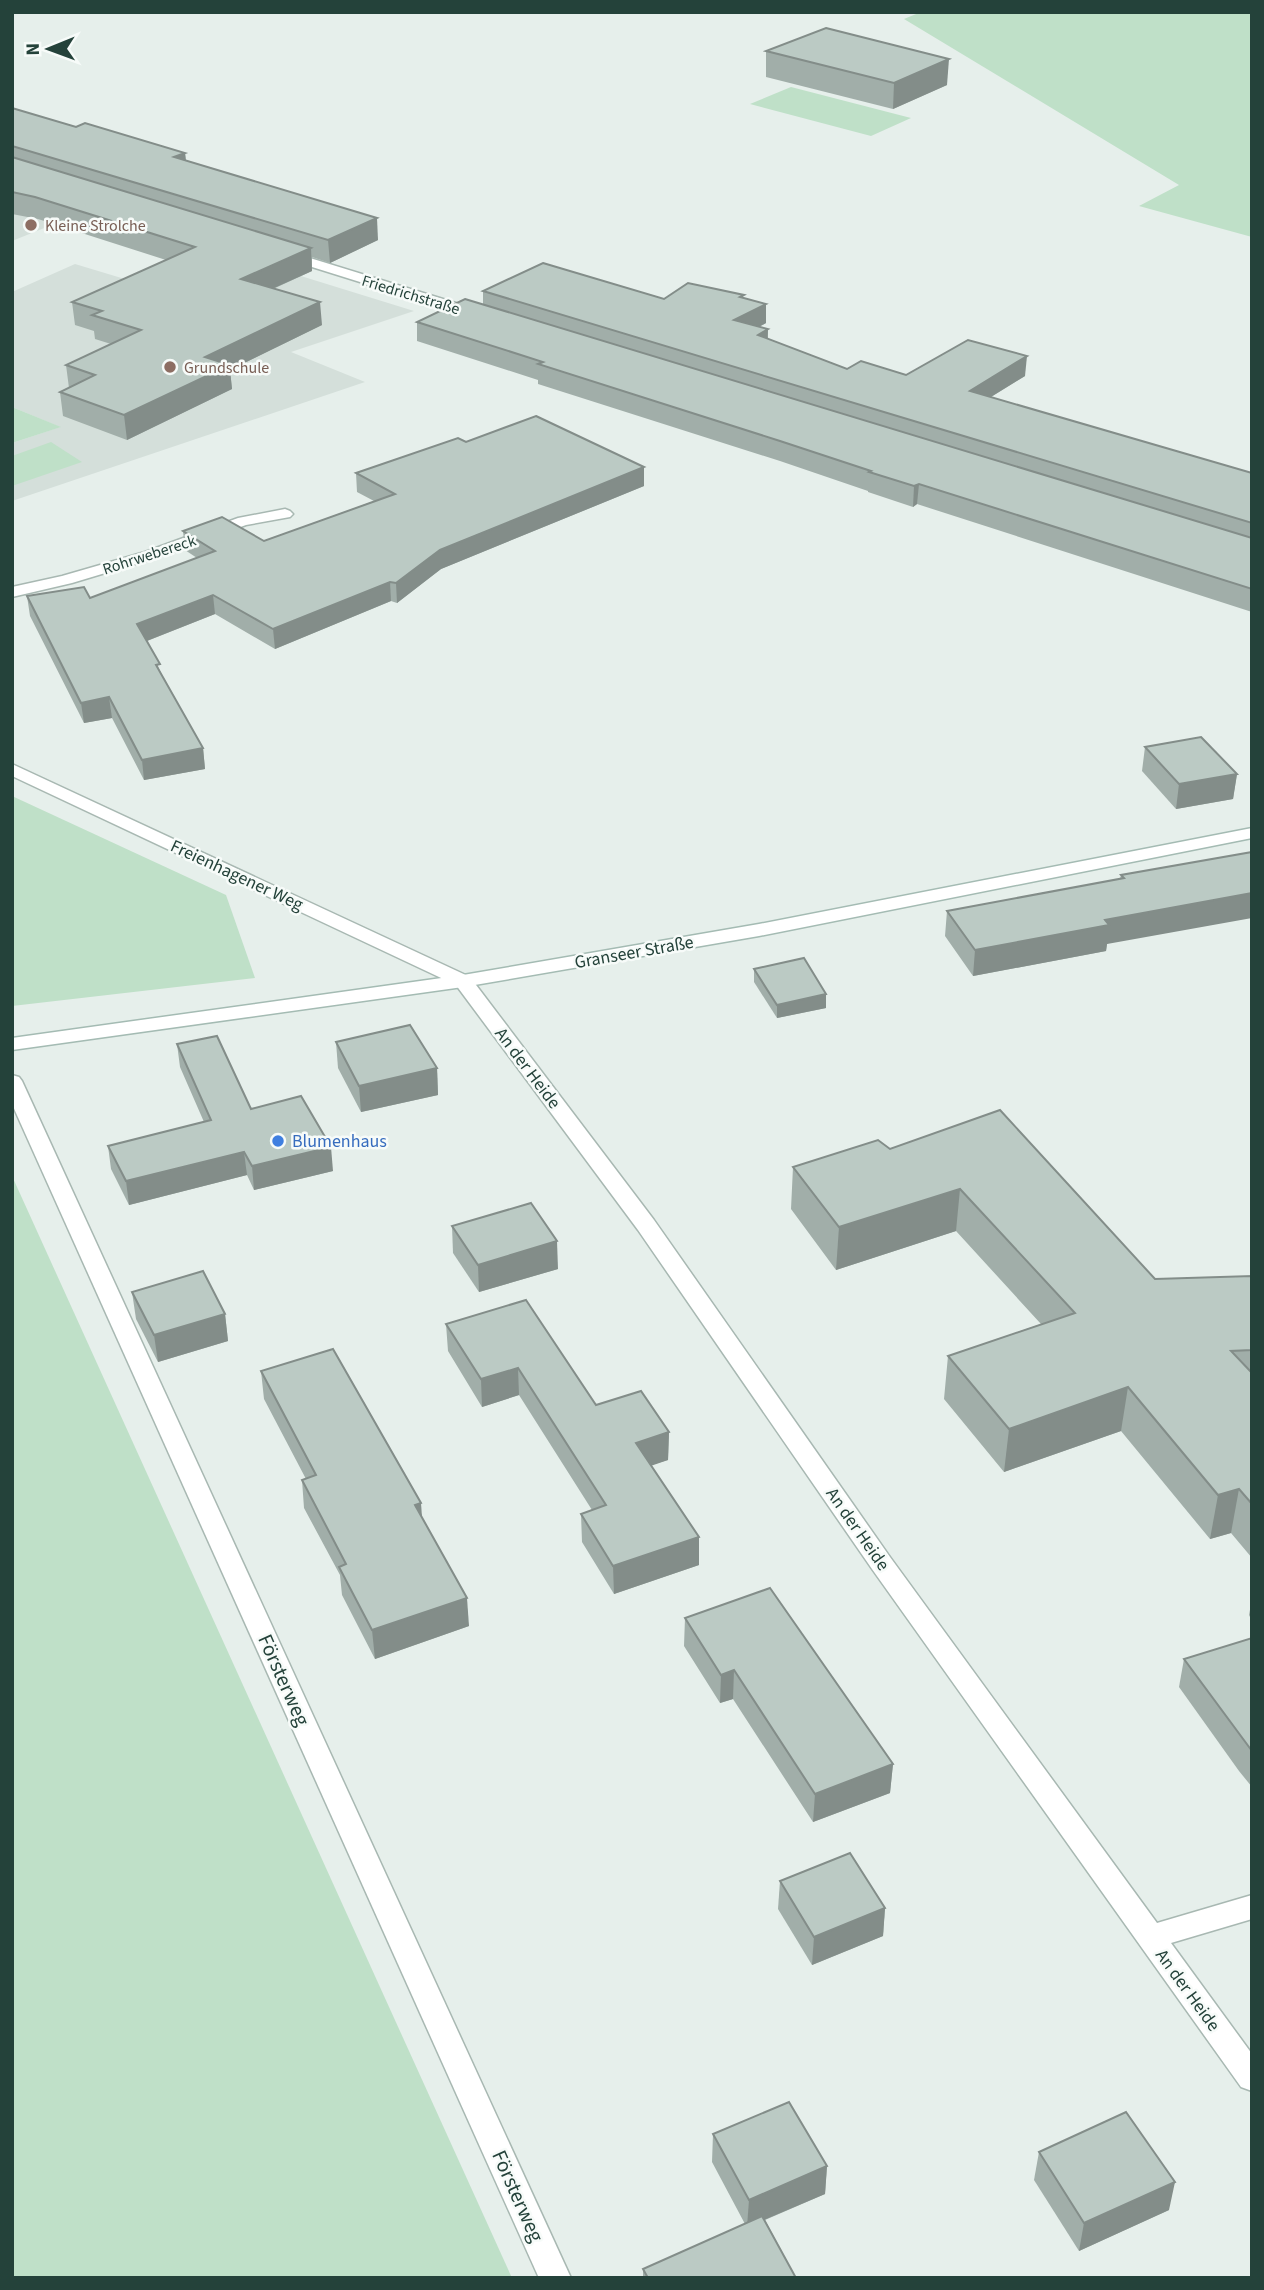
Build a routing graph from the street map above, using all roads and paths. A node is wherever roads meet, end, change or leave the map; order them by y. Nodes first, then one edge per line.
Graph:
1 (275, 252) edge
2 (486, 317) edge
3 (285, 514) dead end
4 (12, 592) edge
5 (12, 769) edge
6 (1252, 833) edge
7 (463, 981) junction
8 (12, 1044) edge
9 (12, 1081) edge
10 (1252, 1907) edge
11 (1150, 1937) junction
12 (1252, 2078) edge
13 (555, 2278) edge

1 - 2 street, Friedrichstraße
3 - 4 street, Rohrwebereck
5 - 7 street, Freienhagener Weg
6 - 7 street, Granseer Straße
7 - 8 street, Granseer Straße
7 - 11 street, An der Heide
9 - 13 street, Försterweg
10 - 11 street
11 - 12 street, An der Heide

